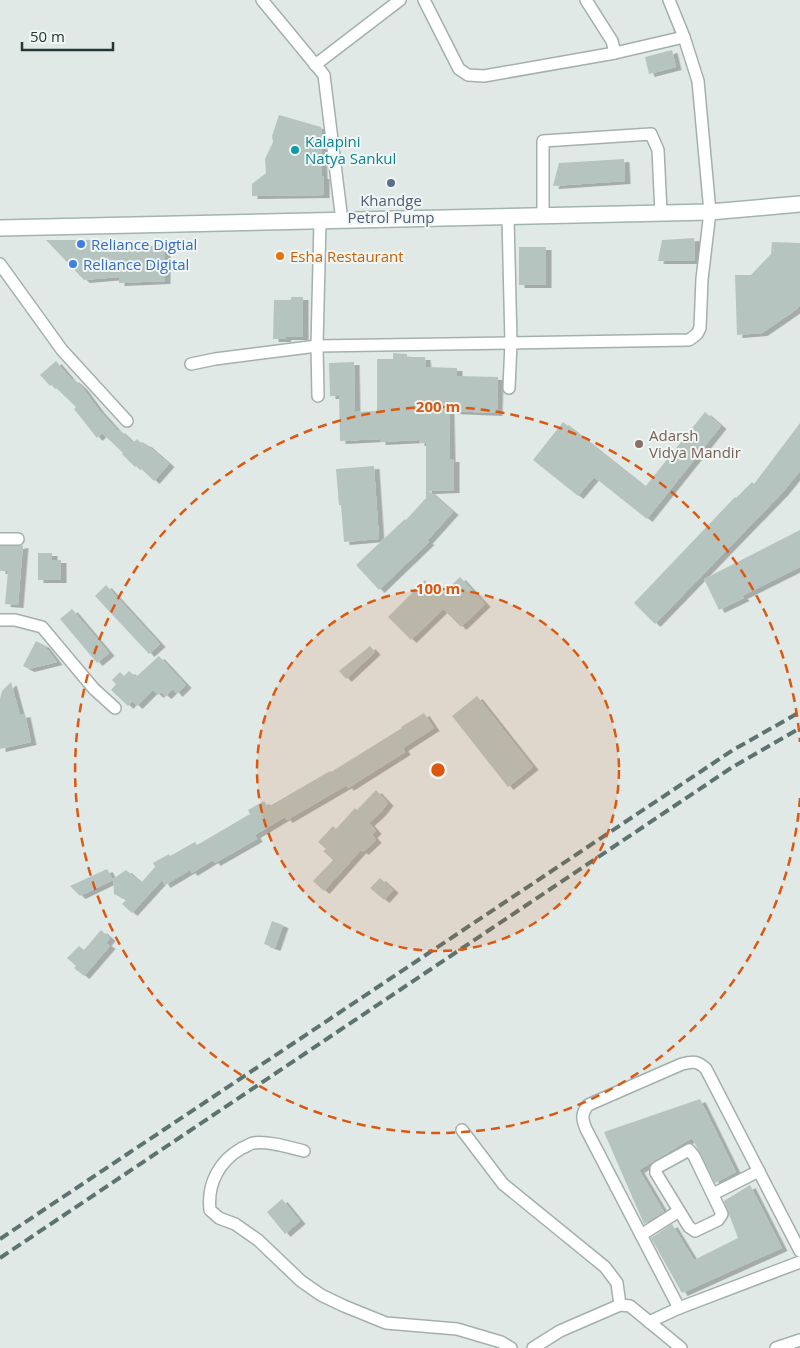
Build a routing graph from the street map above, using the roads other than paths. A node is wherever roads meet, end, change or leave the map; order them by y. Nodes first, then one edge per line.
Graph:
1 (262, 0) edge
2 (400, 0) edge
3 (424, 0) edge
4 (586, 0) edge
5 (669, 0) edge
6 (684, 37) junction
7 (615, 53) junction
8 (316, 65) junction
9 (800, 204) edge
10 (710, 212) junction
11 (661, 213) junction
12 (544, 216) junction
13 (508, 217) junction
14 (320, 221) junction
15 (342, 221) junction
16 (0, 228) edge
17 (0, 264) edge
18 (511, 343) junction
19 (316, 346) junction
20 (191, 364) dead end
21 (508, 388) dead end
22 (318, 396) dead end
23 (127, 421) dead end
24 (0, 539) edge
25 (18, 539) dead end
26 (0, 620) edge
27 (115, 708) dead end
28 (462, 1130) dead end
29 (304, 1151) dead end
30 (759, 1171) junction
31 (713, 1194) junction
32 (679, 1211) junction
33 (641, 1235) junction
34 (800, 1251) edge
35 (800, 1262) edge
36 (620, 1305) junction
37 (679, 1308) junction
38 (649, 1322) junction
39 (800, 1340) edge
40 (511, 1348) edge
41 (532, 1348) edge
42 (681, 1348) edge
43 (776, 1348) edge

1 - 8 street
2 - 8 street
3 - 7 street
4 - 7 street
5 - 6 street
6 - 7 street
6 - 10 street
8 - 15 street
9 - 10 main road
10 - 11 main road
10 - 18 street
11 - 12 main road
11 - 12 street
12 - 13 main road
13 - 15 main road
13 - 18 street
14 - 15 main road
14 - 16 main road
14 - 19 street
17 - 23 street
18 - 19 street
18 - 21 street
19 - 20 street
19 - 22 street
24 - 25 street
26 - 27 street
28 - 36 street
29 - 40 street
30 - 31 street
30 - 33 street
30 - 34 street
31 - 32 street
31 - 32 street
32 - 33 street
33 - 37 street
35 - 37 street
36 - 38 street
36 - 41 street
37 - 38 street
38 - 42 street
39 - 43 street

